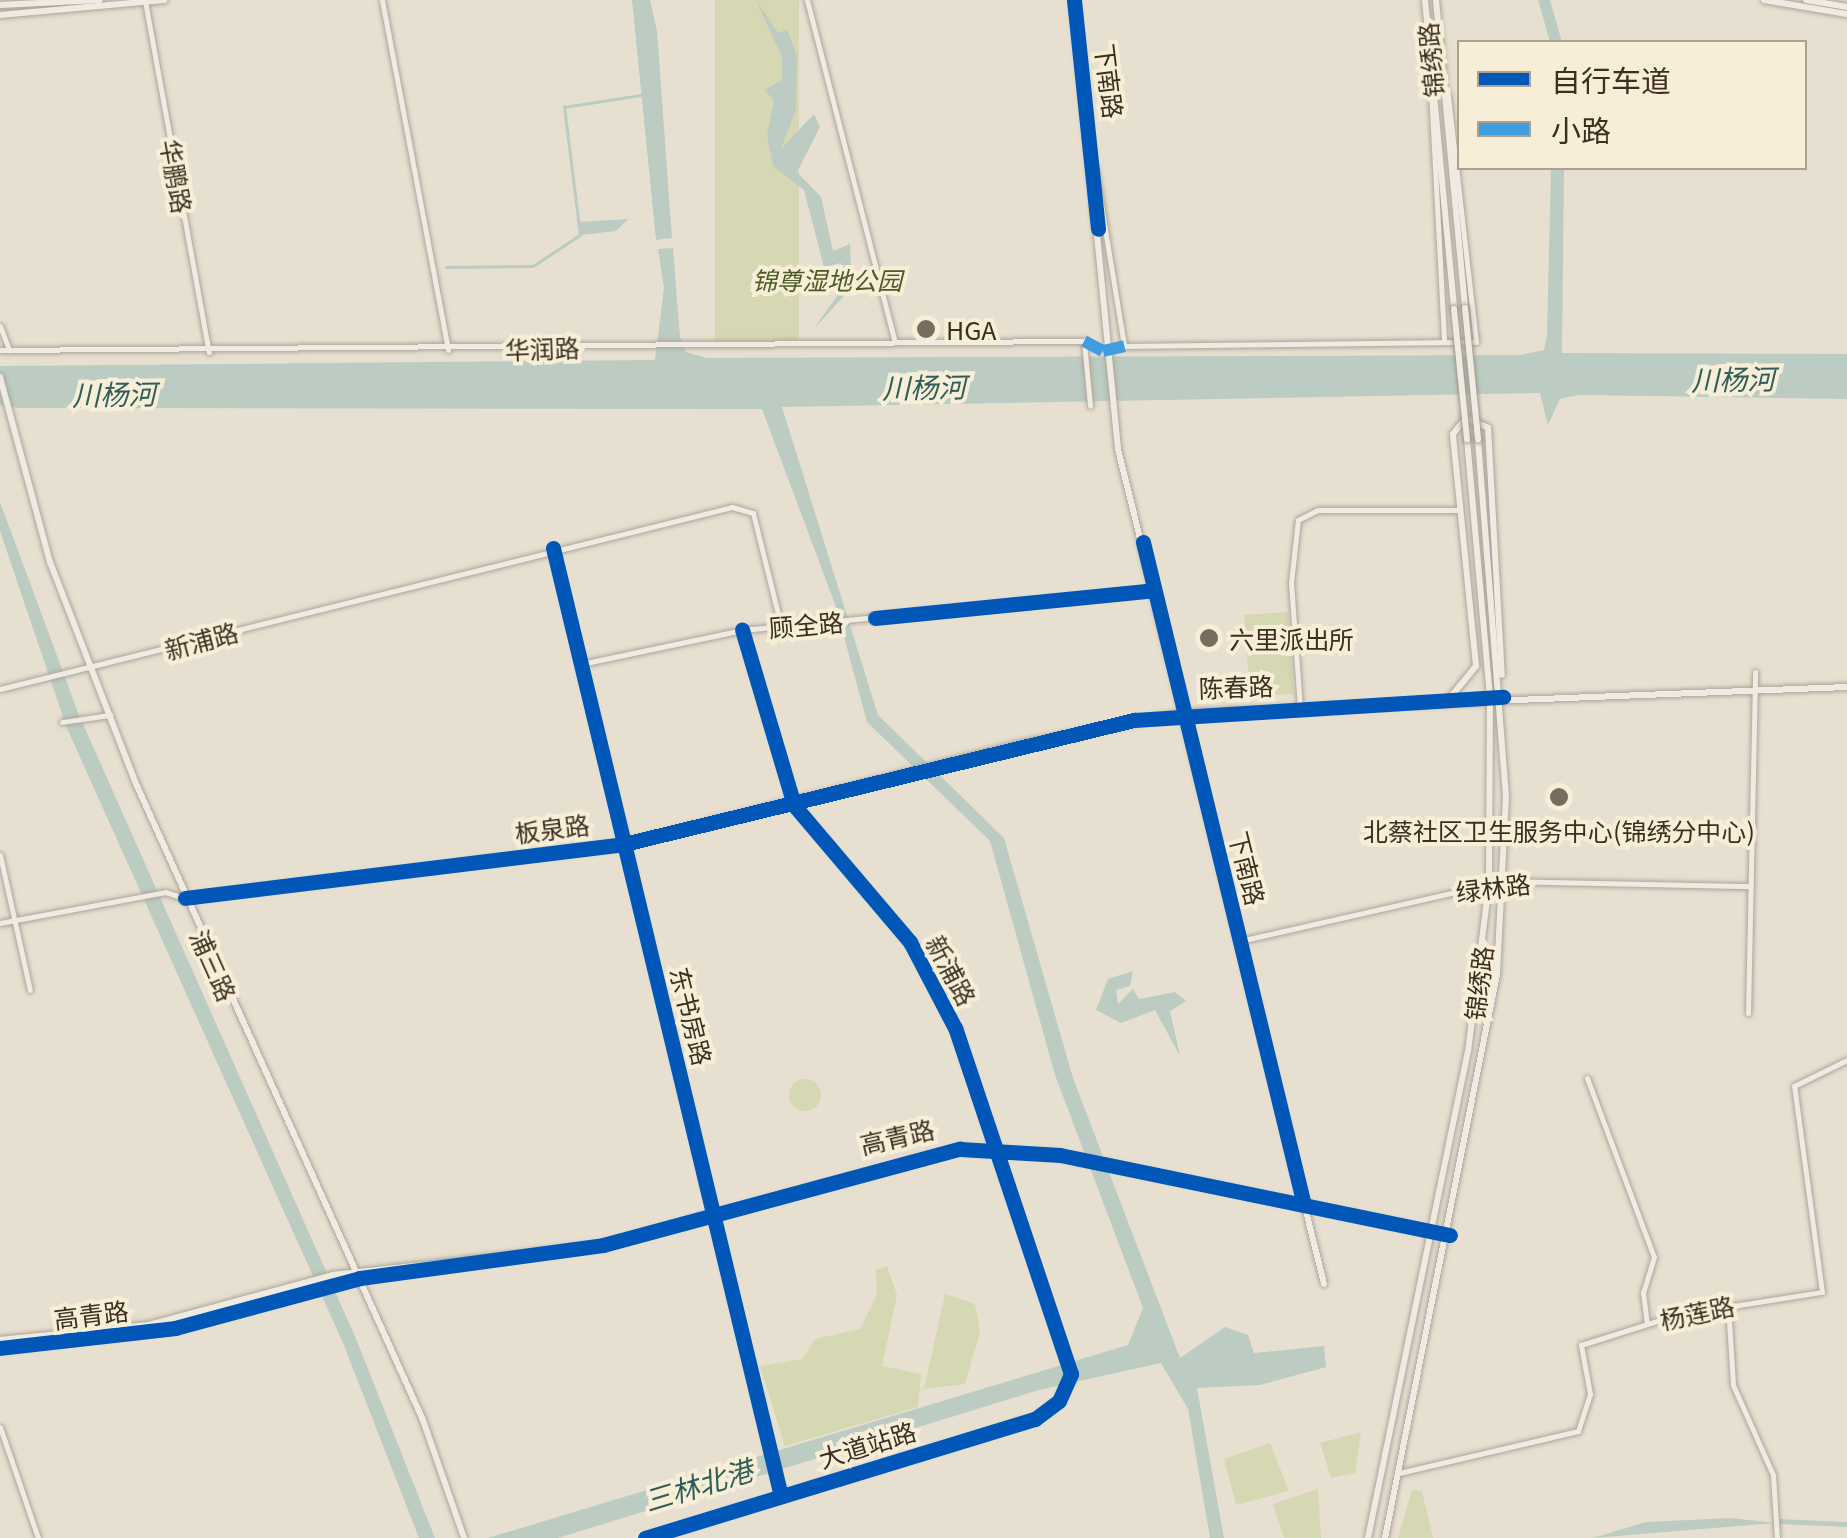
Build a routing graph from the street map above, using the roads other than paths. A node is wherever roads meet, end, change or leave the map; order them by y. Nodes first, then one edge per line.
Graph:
1 (100, 0) edge
2 (164, 0) edge
3 (382, 0) edge
4 (807, 0) edge
5 (1074, 0) edge
6 (1425, 0) edge
7 (1436, 0) edge
8 (1764, 0) edge
9 (1806, 0) edge
10 (145, 1) edge
11 (0, 5) edge
12 (1847, 11) edge
13 (0, 16) edge
14 (1432, 78) junction
15 (1443, 78) junction
16 (1095, 168) junction
17 (0, 326) edge
18 (895, 342) junction
19 (1444, 342) junction
20 (0, 350) edge
21 (9, 350) junction
22 (448, 350) junction
23 (209, 352) junction
24 (0, 377) edge
25 (1090, 406) dead end
26 (1460, 510) junction
27 (553, 548) junction
28 (1154, 590) junction
29 (781, 626) junction
30 (742, 630) junction
31 (581, 664) junction
32 (92, 668) junction
33 (1754, 672) dead end
34 (1501, 679) junction
35 (1847, 687) edge
36 (0, 689) edge
37 (1503, 696) junction
38 (1490, 697) junction
39 (1755, 698) junction
40 (1448, 700) junction
41 (1300, 708) junction
42 (1185, 713) junction
43 (110, 714) junction
44 (62, 722) dead end
45 (918, 771) joint
46 (794, 804) junction
47 (624, 844) junction
48 (0, 855) edge
49 (1504, 881) junction
50 (1489, 882) junction
51 (1752, 886) junction
52 (185, 898) junction
53 (14, 920) junction
54 (0, 923) edge
55 (1240, 941) junction
56 (30, 990) dead end
57 (1748, 1013) dead end
58 (1847, 1060) edge
59 (1586, 1078) dead end
60 (997, 1148) junction
61 (1304, 1205) junction
62 (713, 1214) junction
63 (1432, 1232) junction
64 (1450, 1235) junction
65 (360, 1278) junction
66 (1324, 1284) dead end
67 (1728, 1305) junction
68 (1647, 1323) junction
69 (0, 1340) edge
70 (0, 1348) edge
71 (1072, 1362) joint
72 (0, 1427) edge
73 (1399, 1473) junction
74 (781, 1496) junction
75 (38, 1538) edge
76 (464, 1538) edge
77 (646, 1538) edge
78 (1368, 1538) edge
79 (1385, 1538) edge
80 (1777, 1538) edge

1 - 11 main road
2 - 10 main road
3 - 22 street
4 - 18 street
5 - 16 main road, 下南路
6 - 14 main road, 锦绣路
7 - 15 main road, 锦绣路
8 - 12 main road
9 - 12 main road
10 - 13 main road
10 - 23 street, 华鹏路
14 - 19 street
14 - 38 main road, 锦绣路, bridge
15 - 19 street
15 - 34 main road, 锦绣路, bridge
16 - 19 street, 下南路
16 - 28 main road, 下南路
17 - 21 street
18 - 22 street, 华润路
18 - 25 street, 华润路
20 - 21 street, 华润路
21 - 23 street, 华润路
22 - 23 street, 华润路
24 - 32 main road, 浦三路
26 - 34 main road, 锦绣路
26 - 40 main road, 锦绣路
26 - 41 street
27 - 29 street, 新浦路
27 - 31 street, 东书房路
27 - 32 street, 新浦路
28 - 29 street, 顾全路
28 - 42 main road, 下南路
29 - 30 street, 顾全路
30 - 31 street, 顾全路
30 - 46 street, 新浦路
31 - 47 street, 东书房路
32 - 36 street, 新浦路
32 - 43 main road, 浦三路
33 - 39 street
34 - 37 main road, 锦绣路
35 - 39 main road, 陈春路
37 - 38 main road, 陈春路
37 - 39 main road, 陈春路
37 - 49 main road, 锦绣路
38 - 40 main road, 陈春路
38 - 50 main road, 锦绣路
39 - 51 street
40 - 41 main road, 陈春路
41 - 42 main road, 陈春路
42 - 45 main road, 陈春路
42 - 55 main road, 下南路
43 - 44 street
43 - 52 main road, 浦三路
45 - 46 main road, 板泉路
46 - 47 main road, 板泉路
46 - 60 street, 新浦路
47 - 52 main road, 板泉路
47 - 62 street, 东书房路
48 - 53 street
49 - 50 street, 绿林路
49 - 51 street, 绿林路
49 - 64 main road, 锦绣路
50 - 55 street, 绿林路
50 - 63 main road, 锦绣路
51 - 57 street
52 - 53 street, 板泉路
52 - 65 main road, 浦三路
53 - 54 street, 板泉路
53 - 56 street
55 - 61 main road, 下南路
58 - 67 street, 杨莲路
59 - 68 street
60 - 61 main road, 高青路
60 - 62 main road, 高青路
60 - 71 street, 新浦路
61 - 63 main road, 高青路
61 - 66 main road, 下南路
62 - 65 main road, 高青路
62 - 74 street, 东书房路
63 - 64 main road, 高青路
63 - 78 main road, 锦绣路
64 - 73 main road, 锦绣路
65 - 69 main road, 高青路
65 - 70 main road, 高青路
65 - 76 main road, 浦三路
67 - 68 street, 杨莲路
67 - 80 street
68 - 73 street, 杨莲路
71 - 74 street, 大道站路
72 - 75 street
73 - 79 main road, 锦绣路
74 - 77 street, 大道站路

